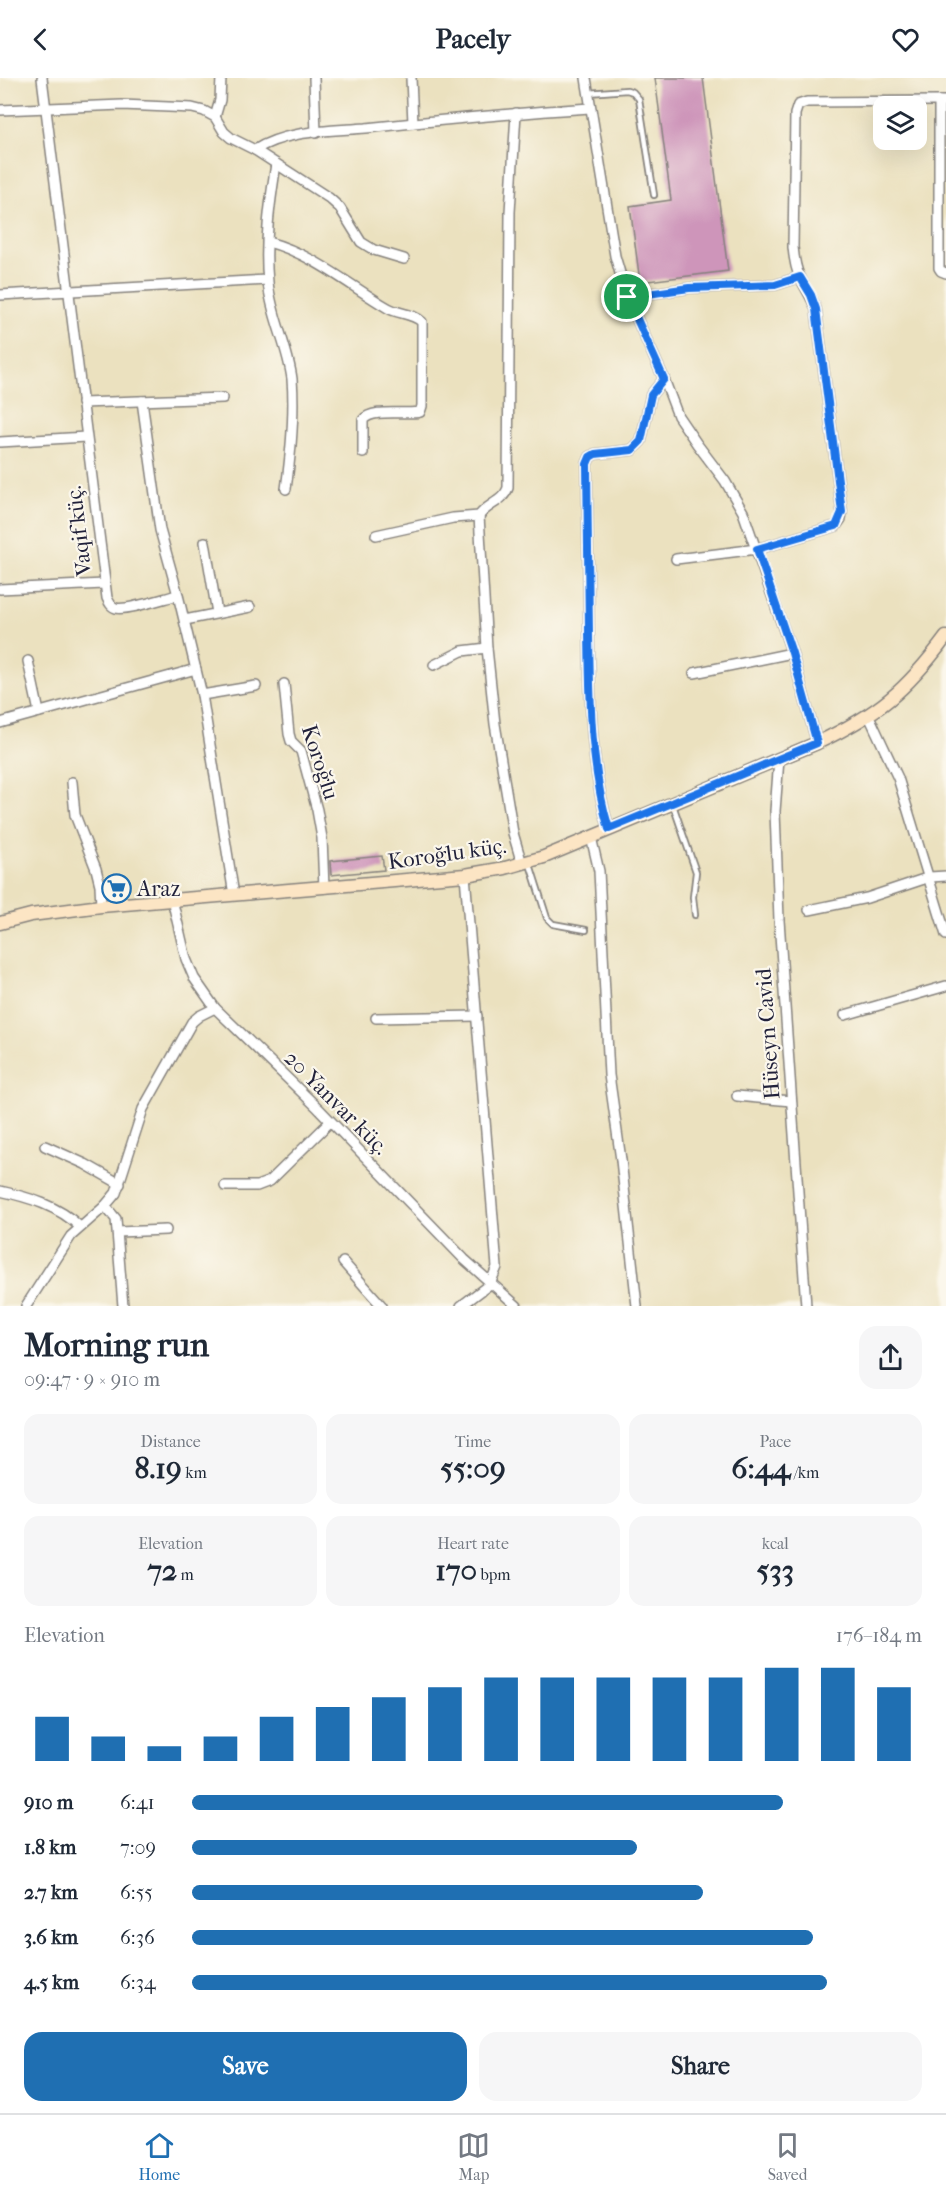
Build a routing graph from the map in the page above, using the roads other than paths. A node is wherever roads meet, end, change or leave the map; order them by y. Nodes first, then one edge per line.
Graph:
1 (42, 78) edge
2 (221, 78) edge
3 (314, 78) edge
4 (411, 78) edge
5 (586, 78) edge
6 (588, 93) junction
7 (942, 101) edge
8 (45, 108) junction
9 (590, 108) junction
10 (0, 111) edge
11 (516, 113) junction
12 (215, 117) junction
13 (413, 123) junction
14 (316, 133) junction
15 (255, 150) junction
16 (276, 164) junction
17 (654, 195) dead end
18 (268, 242) junction
19 (404, 259) dead end
20 (946, 273) edge
21 (800, 277) junction
22 (267, 280) junction
23 (69, 292) junction
24 (0, 295) edge
25 (627, 297) junction
26 (664, 379) junction
27 (223, 398) dead end
28 (142, 401) junction
29 (82, 403) junction
30 (86, 436) junction
31 (0, 442) edge
32 (363, 453) dead end
33 (286, 489) dead end
34 (479, 516) junction
35 (376, 535) dead end
36 (205, 542) dead end
37 (757, 549) junction
38 (676, 559) dead end
39 (104, 584) junction
40 (0, 589) edge
41 (178, 595) junction
42 (250, 607) dead end
43 (217, 613) junction
44 (185, 620) junction
45 (944, 646) edge
46 (487, 648) junction
47 (792, 653) junction
48 (28, 661) dead end
49 (434, 665) dead end
50 (196, 669) junction
51 (694, 673) dead end
52 (284, 684) dead end
53 (256, 686) dead end
54 (202, 695) junction
55 (39, 712) junction
56 (869, 716) junction
57 (0, 723) edge
58 (817, 743) junction
59 (779, 759) junction
60 (72, 782) dead end
61 (672, 803) junction
62 (609, 829) junction
63 (591, 837) junction
64 (525, 863) junction
65 (465, 875) junction
66 (946, 876) edge
67 (930, 877) junction
68 (324, 888) junction
69 (234, 895) junction
70 (172, 899) junction
71 (101, 906) junction
72 (809, 910) dead end
73 (695, 915) dead end
74 (0, 923) edge
75 (586, 930) dead end
76 (946, 935) edge
77 (946, 986) edge
78 (215, 1008) junction
79 (845, 1015) dead end
80 (477, 1016) junction
81 (376, 1018) dead end
82 (737, 1096) dead end
83 (791, 1101) junction
84 (330, 1122) junction
85 (45, 1146) dead end
86 (120, 1184) junction
87 (225, 1186) dead end
88 (0, 1191) edge
89 (105, 1206) junction
90 (80, 1227) junction
91 (166, 1230) dead end
92 (118, 1232) junction
93 (343, 1263) dead end
94 (490, 1284) junction
95 (26, 1306) edge
96 (123, 1306) edge
97 (382, 1306) edge
98 (461, 1306) edge
99 (517, 1306) edge
100 (637, 1306) edge
101 (806, 1306) edge

1 - 8 street, Vaqif küç.
2 - 12 street
3 - 14 street
4 - 13 street
5 - 6 street
6 - 9 street
6 - 17 lane
7 - 20 street
7 - 21 street
8 - 10 street
8 - 12 street
8 - 23 street, Vaqif küç.
9 - 11 street
9 - 25 street
11 - 13 street
11 - 34 street
12 - 15 street
13 - 14 street
14 - 15 street
15 - 16 street
16 - 18 street
16 - 19 street
18 - 22 street
18 - 32 street
21 - 25 street
21 - 37 street
22 - 23 street
22 - 33 street
23 - 24 street
23 - 29 street, Vaqif küç.
25 - 26 street
26 - 37 street
26 - 62 street
27 - 28 street
28 - 29 street
28 - 41 street
29 - 30 street, Vaqif küç.
30 - 31 street
30 - 39 street, Vaqif küç.
34 - 35 street
34 - 46 street
36 - 43 street
37 - 38 street
37 - 47 street
39 - 40 street
39 - 41 street, Vaqif küç.
41 - 44 street
42 - 43 street
43 - 44 street
44 - 50 street
45 - 56 street, Koroğlu küç.
46 - 49 street
46 - 64 street
47 - 51 street
47 - 58 street
48 - 55 street
50 - 54 street
50 - 55 street
52 - 68 street, Koroğlu
53 - 54 street
54 - 69 street
55 - 57 street
56 - 58 street, Koroğlu küç.
56 - 67 street
58 - 59 street, Koroğlu küç.
59 - 61 street, Koroğlu küç.
59 - 83 street, Hüseyn Cavid
60 - 71 street
61 - 62 street, Koroğlu küç.
61 - 73 lane
62 - 63 street, Koroğlu küç.
63 - 64 street, Koroğlu küç.
63 - 100 street
64 - 65 street, Koroğlu küç.
64 - 75 lane
65 - 68 street, Koroğlu küç.
65 - 80 street
66 - 67 street
67 - 72 street
67 - 76 street
68 - 69 street, Koroğlu küç.
69 - 70 street, Koroğlu küç.
70 - 71 street, Koroğlu küç.
70 - 78 street, 20 Yanvar küç.
71 - 74 street, Koroğlu küç.
77 - 79 street
78 - 84 street, 20 Yanvar küç.
78 - 86 street
80 - 81 street
80 - 94 street
82 - 83 street
83 - 101 street, Hüseyn Cavid
84 - 87 street
84 - 94 street, 20 Yanvar küç.
85 - 86 street
86 - 89 street
88 - 90 street
89 - 90 street
89 - 92 street
90 - 95 street
91 - 92 street
92 - 96 street
93 - 97 street
94 - 98 street
94 - 99 street, 20 Yanvar küç.

